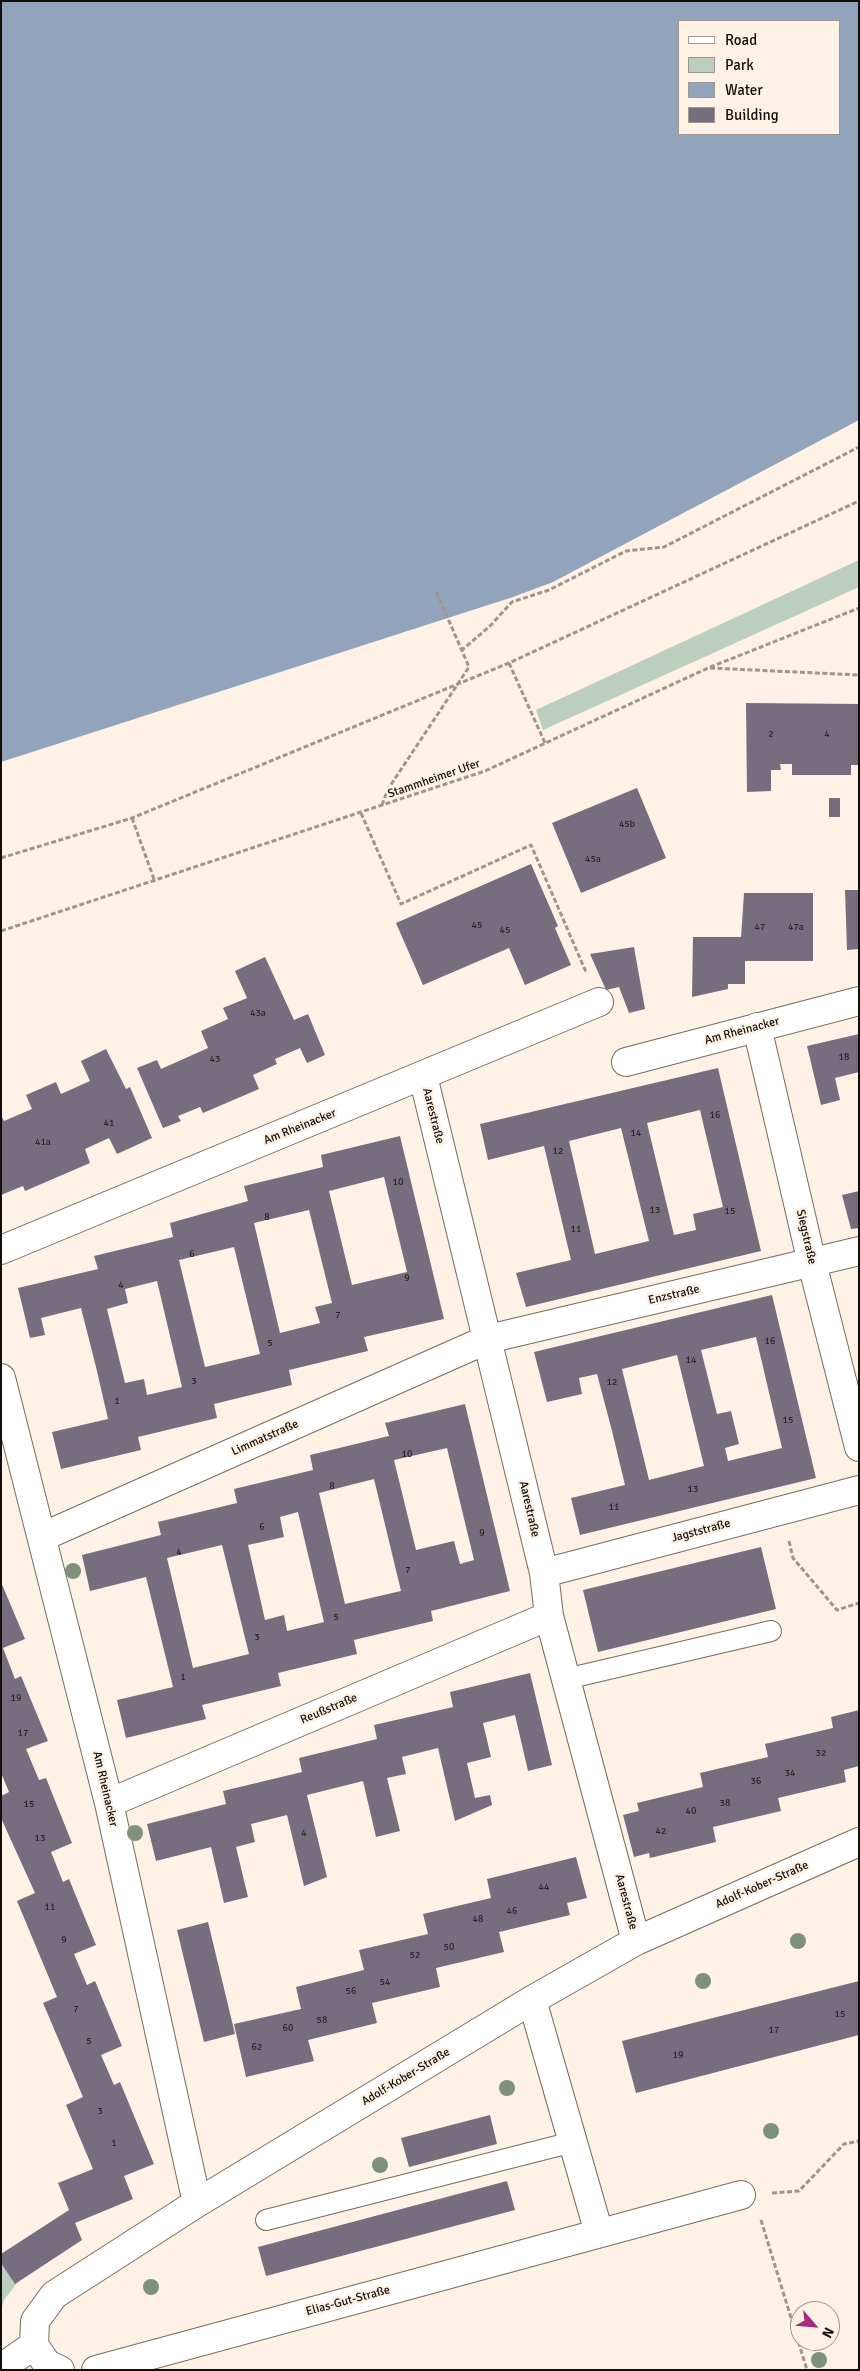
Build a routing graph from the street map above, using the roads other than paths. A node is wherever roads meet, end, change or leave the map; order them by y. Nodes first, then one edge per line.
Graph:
1 (859, 1001) edge
2 (599, 1002) road end
3 (757, 1027) junction
4 (626, 1062) dead end
5 (423, 1076) junction
6 (1, 1250) edge
7 (859, 1252) edge
8 (812, 1263) junction
9 (488, 1339) junction
10 (1, 1378) edge
11 (6, 1417) edge
12 (859, 1447) edge
13 (859, 1490) edge
14 (42, 1537) junction
15 (544, 1573) junction
16 (549, 1616) junction
17 (771, 1631) dead end
18 (566, 1680) junction
19 (109, 1803) junction
20 (859, 1842) edge
21 (636, 1941) junction
22 (532, 2000) junction
23 (573, 2142) junction
24 (741, 2194) road end
25 (196, 2202) junction
26 (266, 2220) dead end
27 (600, 2233) junction
28 (34, 2345) junction
29 (1, 2368) edge
30 (60, 2370) edge
31 (96, 2370) edge

1 - 3 street, Am Rheinacker
2 - 5 street, Am Rheinacker
3 - 4 street, Am Rheinacker
3 - 8 street, Siegstraße
5 - 6 street, Am Rheinacker
5 - 9 street, Aarestraße
7 - 8 street, Enzstraße
8 - 9 street, Enzstraße
8 - 12 street, Siegstraße
9 - 14 street, Limmatstraße
9 - 15 street, Aarestraße
10 - 11 street, Am Rheinacker
11 - 14 street, Am Rheinacker
13 - 15 street, Jagststraße
14 - 19 street, Am Rheinacker
15 - 16 street, Aarestraße
16 - 18 street, Aarestraße
16 - 19 street, Reußstraße
17 - 18 lane
18 - 21 street, Aarestraße
19 - 25 street, Am Rheinacker
20 - 21 street, Adolf-Kober-Straße
21 - 22 street, Adolf-Kober-Straße
22 - 23 street
22 - 25 street, Adolf-Kober-Straße
23 - 26 lane
23 - 27 street
24 - 27 street, Elias-Gut-Straße
25 - 28 street, Adolf-Kober-Straße
27 - 31 street, Elias-Gut-Straße
28 - 29 street
28 - 30 street

